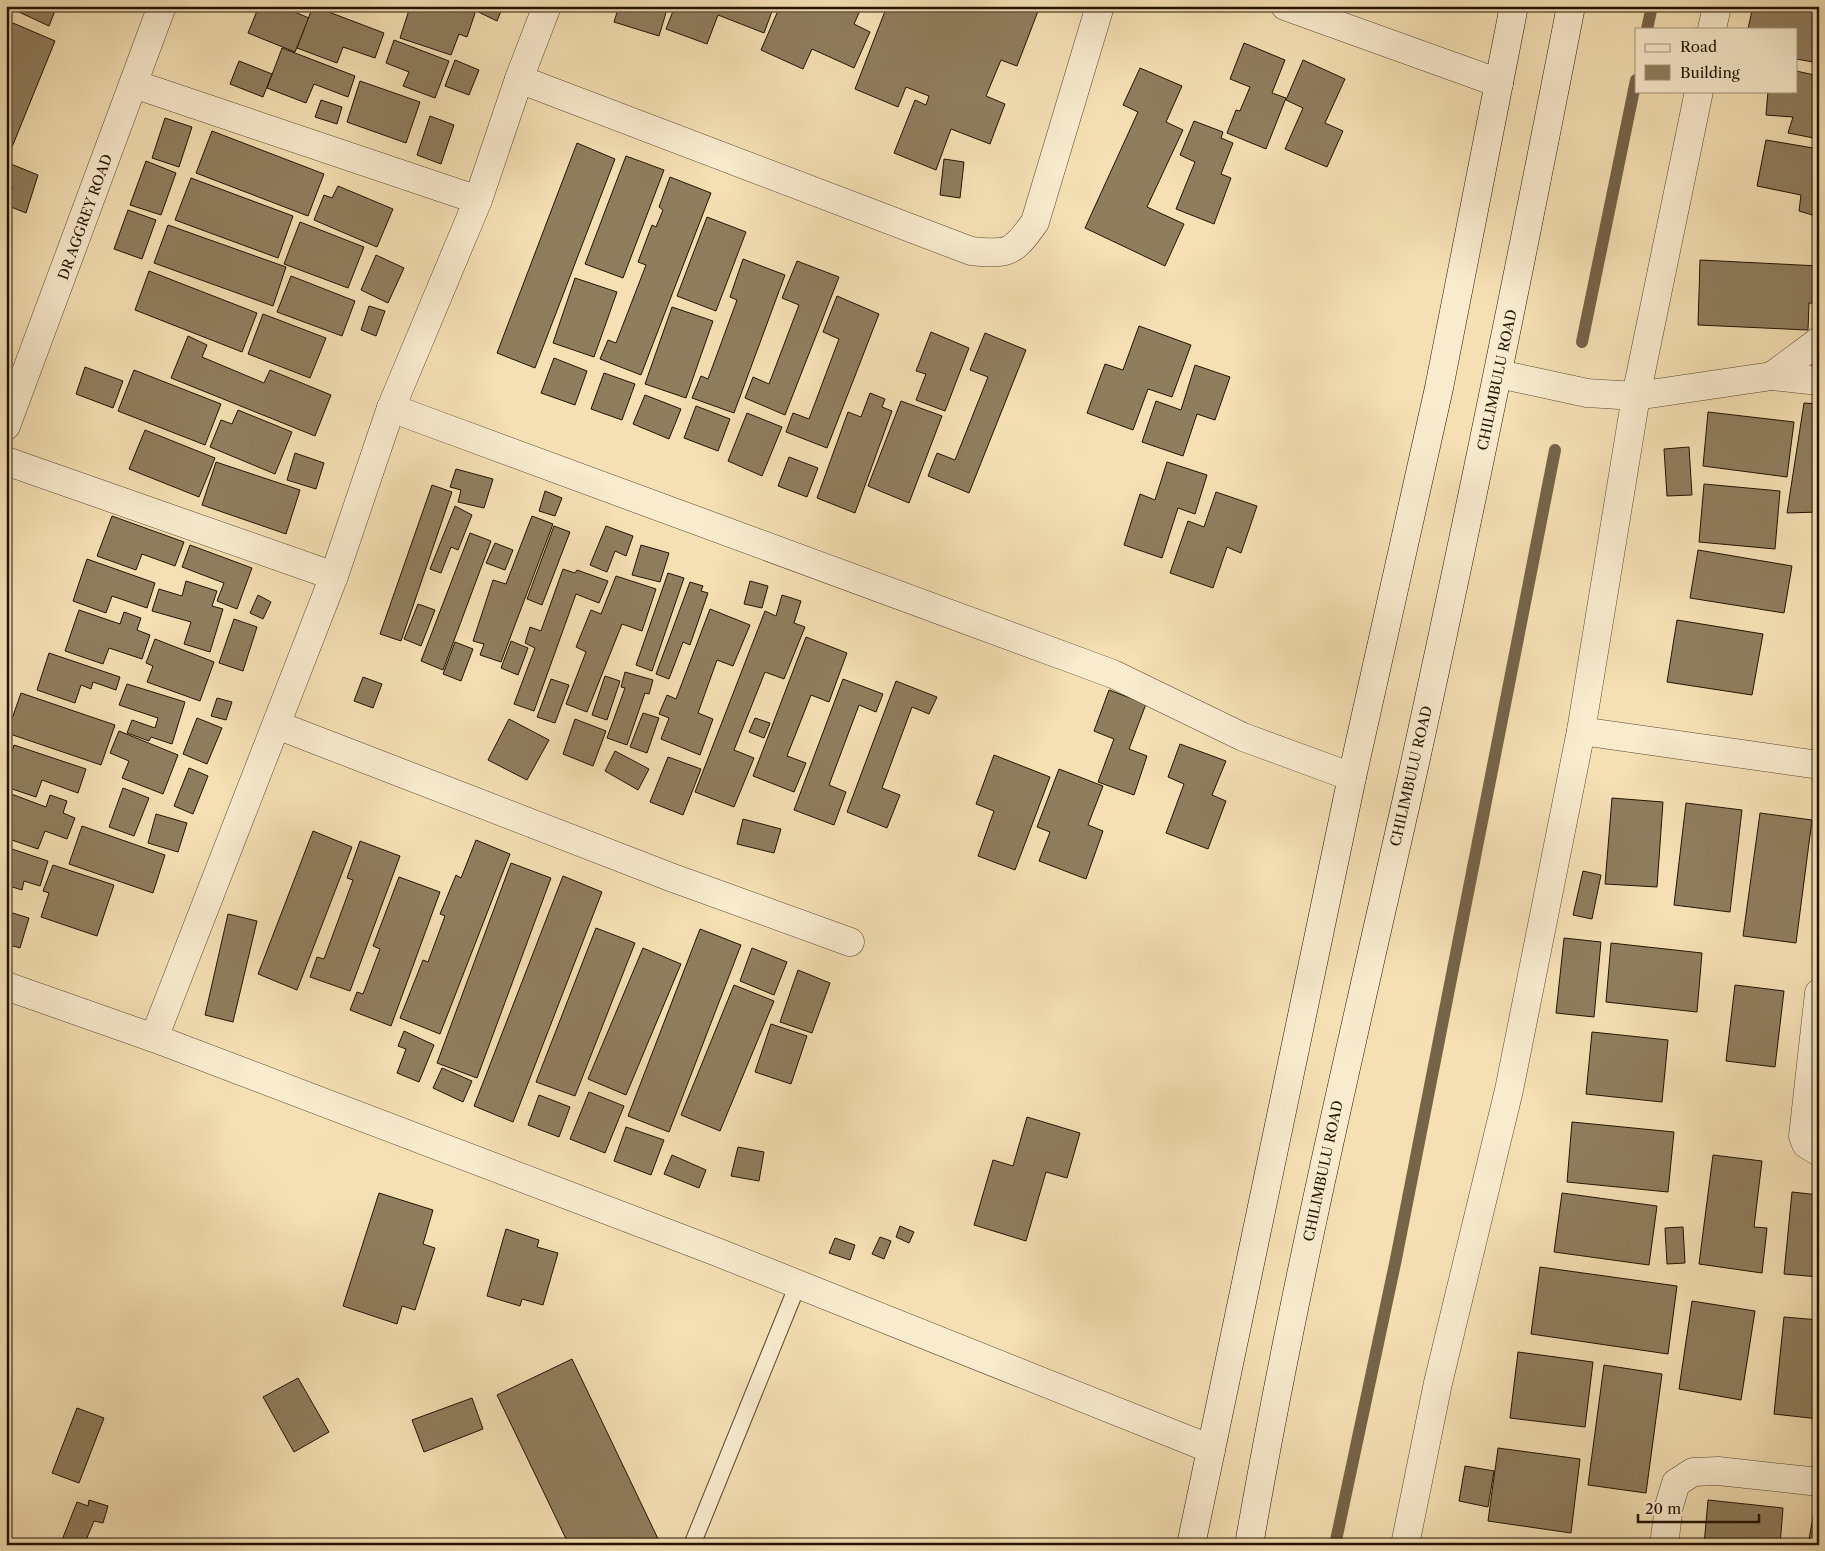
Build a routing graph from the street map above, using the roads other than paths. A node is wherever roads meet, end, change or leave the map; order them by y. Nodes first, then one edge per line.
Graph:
1 (162, 6) edge
2 (547, 6) edge
3 (1100, 6) edge
4 (1285, 6) edge
5 (1514, 6) edge
6 (1571, 6) edge
7 (1717, 6) edge
8 (1712, 28) edge
9 (519, 79) junction
10 (1499, 83) junction
11 (134, 84) junction
12 (1699, 92) edge
13 (478, 200) junction
14 (1819, 341) edge
15 (1499, 374) junction
16 (1772, 376) junction
17 (15, 380) edge
18 (1819, 381) edge
19 (1636, 396) junction
20 (391, 408) junction
21 (6, 426) edge
22 (6, 461) edge
23 (334, 576) junction
24 (277, 725) junction
25 (1581, 731) junction
26 (1819, 765) edge
27 (1352, 777) junction
28 (850, 942) dead end
29 (6, 986) edge
30 (1819, 994) edge
31 (154, 1038) junction
32 (1819, 1152) edge
33 (798, 1284) junction
34 (1211, 1449) junction
35 (1819, 1482) edge
36 (692, 1545) edge
37 (1191, 1545) edge
38 (1249, 1545) edge
39 (1405, 1545) edge
40 (1664, 1545) edge

1 - 11 street, DR AGGREY ROAD
2 - 9 street
3 - 9 street
4 - 10 street
5 - 10 street
6 - 15 street, CHILIMBULU ROAD
7 - 8 street
9 - 13 street
10 - 27 street
11 - 13 street
11 - 17 street, DR AGGREY ROAD
12 - 19 street
13 - 20 street
14 - 16 street
15 - 19 street
15 - 38 street, CHILIMBULU ROAD
16 - 18 street
16 - 19 street
17 - 21 street, DR AGGREY ROAD
19 - 25 street
20 - 23 street
20 - 27 street
22 - 23 street
23 - 24 street
24 - 28 street
24 - 31 street
25 - 26 street
25 - 39 street
27 - 34 street
29 - 31 street
30 - 32 street
31 - 33 street
33 - 34 street
33 - 36 lane
34 - 37 street
35 - 40 street

